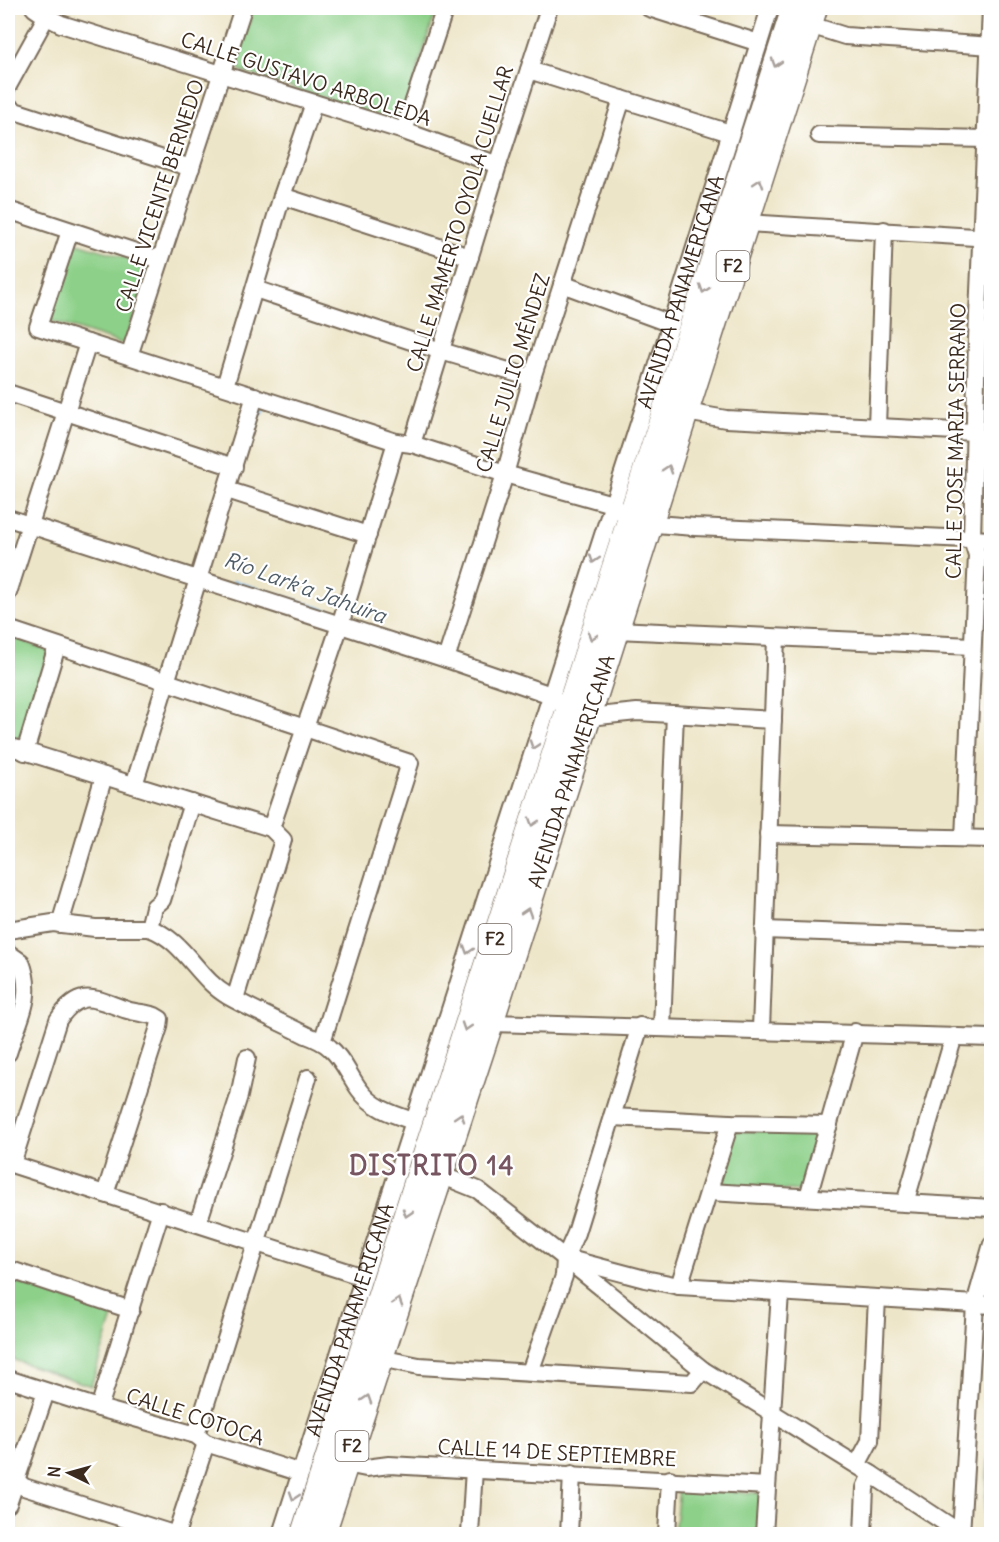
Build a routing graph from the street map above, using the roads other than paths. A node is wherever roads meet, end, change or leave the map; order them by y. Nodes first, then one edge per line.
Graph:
1 (243, 8) edge
2 (445, 8) edge
3 (549, 8) edge
4 (649, 8) edge
5 (770, 8) edge
6 (991, 8) edge
7 (44, 11) edge
8 (806, 13) edge
9 (759, 44) junction
10 (990, 45) edge
11 (529, 70) junction
12 (223, 73) junction
13 (8, 86) edge
14 (622, 99) junction
15 (314, 103) junction
16 (8, 106) edge
17 (404, 131) junction
18 (730, 133) junction
19 (819, 135) dead end
20 (985, 139) junction
21 (498, 165) junction
22 (191, 168) junction
23 (282, 196) junction
24 (8, 210) edge
25 (747, 223) junction
26 (884, 230) junction
27 (70, 231) junction
28 (986, 238) edge
29 (470, 257) junction
30 (160, 260) junction
31 (562, 285) junction
32 (255, 290) junction
33 (670, 324) junction
34 (984, 339) edge
35 (88, 343) junction
36 (441, 351) junction
37 (129, 356) junction
38 (532, 378) junction
39 (225, 386) junction
40 (8, 393) edge
41 (255, 396) junction
42 (66, 412) junction
43 (686, 412) junction
44 (877, 426) junction
45 (974, 432) junction
46 (404, 443) junction
47 (234, 467) junction
48 (505, 474) junction
49 (227, 490) junction
50 (631, 516) junction
51 (8, 519) edge
52 (28, 525) junction
53 (368, 535) junction
54 (972, 539) junction
55 (992, 540) edge
56 (198, 579) junction
57 (8, 593) edge
58 (340, 625) junction
59 (8, 629) edge
60 (616, 630) junction
61 (776, 638) junction
62 (57, 646) junction
63 (972, 646) junction
64 (446, 659) junction
65 (166, 682) junction
66 (569, 708) junction
67 (675, 714) junction
68 (773, 720) junction
69 (306, 728) junction
70 (8, 746) edge
71 (25, 752) junction
72 (104, 776) junction
73 (134, 785) junction
74 (192, 803) junction
75 (271, 828) junction
76 (768, 834) junction
77 (964, 838) junction
78 (992, 839) edge
79 (60, 924) junction
80 (149, 928) junction
81 (8, 930) edge
82 (764, 930) junction
83 (992, 938) edge
84 (8, 953) edge
85 (235, 999) junction
86 (491, 1023) junction
87 (640, 1026) junction
88 (662, 1027) junction
89 (761, 1029) junction
90 (855, 1032) junction
91 (954, 1036) junction
92 (992, 1038) edge
93 (322, 1042) junction
94 (8, 1053) edge
95 (247, 1058) dead end
96 (308, 1078) dead end
97 (612, 1117) junction
98 (413, 1121) junction
99 (730, 1123) junction
100 (829, 1125) junction
101 (10, 1163) edge
102 (441, 1175) junction
103 (709, 1192) junction
104 (105, 1194) junction
105 (807, 1197) junction
106 (905, 1203) junction
107 (992, 1208) edge
108 (161, 1211) junction
109 (198, 1222) junction
110 (257, 1242) junction
111 (992, 1244) edge
112 (565, 1258) junction
113 (8, 1269) edge
114 (363, 1277) junction
115 (679, 1286) junction
116 (780, 1293) junction
117 (877, 1298) junction
118 (983, 1304) edge
119 (131, 1310) junction
120 (380, 1358) junction
121 (703, 1370) junction
122 (530, 1372) junction
123 (8, 1379) edge
124 (46, 1392) junction
125 (99, 1408) junction
126 (773, 1413) junction
127 (201, 1439) junction
128 (346, 1464) junction
129 (864, 1469) junction
130 (474, 1470) junction
131 (302, 1473) junction
132 (573, 1474) junction
133 (12, 1476) edge
134 (670, 1479) junction
135 (767, 1486) junction
136 (8, 1504) edge
137 (174, 1534) edge
138 (281, 1534) edge
139 (303, 1534) edge
140 (324, 1534) edge
141 (470, 1534) edge
142 (569, 1534) edge
143 (667, 1534) edge
144 (764, 1534) edge
145 (863, 1534) edge
146 (961, 1534) edge

1 - 12 street, CALLE VICENTE BERNEDO
2 - 17 street
3 - 11 street, CALLE MAMERTO OYOLA CUELLAR
4 - 9 street
5 - 9 street, AVENIDA PANAMERICANA
6 - 10 street, CALLE JOSE MARIA SERRANO
7 - 12 street, CALLE GUSTAVO ARBOLEDA
7 - 13 street
8 - 10 street
25 -> 8 highway, AVENIDA PANAMERICANA / F2
8 -> 50 highway, AVENIDA PANAMERICANA / F2
9 - 18 street, AVENIDA PANAMERICANA
10 - 20 street, CALLE JOSE MARIA SERRANO
11 - 14 street
11 - 21 street, CALLE MAMERTO OYOLA CUELLAR
12 - 15 street, CALLE GUSTAVO ARBOLEDA
12 - 22 street, CALLE VICENTE BERNEDO
14 - 18 street
14 - 31 street, CALLE JULIO MÉNDEZ
15 - 17 street, CALLE GUSTAVO ARBOLEDA
15 - 23 street
16 - 22 street
17 - 21 street, CALLE GUSTAVO ARBOLEDA
18 - 33 street, AVENIDA PANAMERICANA
19 - 20 street
20 - 28 street, CALLE JOSE MARIA SERRANO
21 - 29 street, CALLE MAMERTO OYOLA CUELLAR
22 - 30 street, CALLE VICENTE BERNEDO
23 - 29 street
23 - 32 street
24 - 27 street
25 - 26 street
25 - 43 highway, AVENIDA PANAMERICANA / F2
26 - 28 street
26 - 44 street
27 - 30 street
27 - 35 street
28 - 34 street, CALLE JOSE MARIA SERRANO
29 - 36 street, CALLE MAMERTO OYOLA CUELLAR
30 - 37 street, CALLE VICENTE BERNEDO
31 - 33 street
31 - 38 street, CALLE JULIO MÉNDEZ
32 - 36 street
32 - 39 street
33 - 50 street, AVENIDA PANAMERICANA
34 - 45 street, CALLE JOSE MARIA SERRANO
35 - 37 street
35 - 42 street
36 - 38 street
36 - 46 street, CALLE MAMERTO OYOLA CUELLAR
37 - 39 street
38 - 48 street, CALLE JULIO MÉNDEZ
39 - 41 street
40 - 42 street
41 - 46 street
41 - 47 street
42 - 47 street
42 - 52 street
43 - 44 street
50 -> 43 highway, AVENIDA PANAMERICANA / F2
44 - 45 street
45 - 54 street, CALLE JOSE MARIA SERRANO
46 - 48 street
46 - 53 street, CALLE MAMERTO OYOLA CUELLAR
47 - 49 street
48 - 50 street
48 - 64 street, CALLE JULIO MÉNDEZ
49 - 53 street
49 - 56 street
50 - 54 street
50 - 60 highway, AVENIDA PANAMERICANA / F2
50 -> 66 highway, AVENIDA PANAMERICANA / F2
51 - 52 street
52 - 56 street
52 - 57 street
53 - 58 street, CALLE MAMERTO OYOLA CUELLAR
54 - 55 street
54 - 63 street, CALLE JOSE MARIA SERRANO
56 - 58 street
56 - 65 street
58 - 64 street
58 - 69 street, CALLE MAMERTO OYOLA CUELLAR
59 - 62 street
60 - 61 street
60 - 66 highway, AVENIDA PANAMERICANA / F2
61 - 63 street
61 - 68 street
62 - 65 street
62 - 71 street
63 - 77 street, CALLE JOSE MARIA SERRANO
64 - 66 street
65 - 69 street
65 - 73 street
66 - 67 street
86 -> 66 highway, AVENIDA PANAMERICANA / F2
66 -> 98 street, AVENIDA PANAMERICANA
66 -> 139 highway, AVENIDA PANAMERICANA / F2
67 - 68 street
67 - 88 street
68 - 76 street
69 - 75 street, CALLE MAMERTO OYOLA CUELLAR
69 - 93 street
70 - 71 street
71 - 72 street
72 - 73 street
72 - 79 street
73 - 74 street
74 - 75 street
74 - 80 street
75 - 85 street
76 - 77 street
76 - 82 street
77 - 78 street
79 - 80 street
79 - 81 street
80 - 85 street
82 - 83 street
82 - 89 street
84 - 94 street
85 - 93 street
86 - 87 street
102 -> 86 highway, AVENIDA PANAMERICANA / F2
87 - 88 street
87 - 97 street
88 - 89 street
89 - 90 street
90 - 91 street
90 - 100 street
91 - 92 street
91 - 106 street
93 - 98 street
95 - 109 street
96 - 110 street
97 - 99 street
97 - 112 street
98 - 114 street, AVENIDA PANAMERICANA
99 - 100 street
99 - 103 street
100 - 105 street
101 - 104 street
101 - 104 street
102 - 112 street
120 -> 102 highway, AVENIDA PANAMERICANA / F2
103 - 105 street
103 - 115 street
104 - 108 street
105 - 106 street
106 - 107 street
108 - 109 street
108 - 119 street
109 - 110 street
110 - 114 street
110 - 127 street
111 - 118 street
112 - 115 street
112 - 121 street
112 - 122 street
113 - 119 street
114 - 131 street, AVENIDA PANAMERICANA
115 - 116 street
116 - 117 street
116 - 126 street
117 - 118 street
117 - 129 street
118 - 146 street
119 - 125 street
120 - 122 street
128 -> 120 highway, AVENIDA PANAMERICANA / F2
121 - 122 street
121 - 126 street
123 - 124 street, CALLE COTOCA
124 - 125 street, CALLE COTOCA
124 - 133 street
125 - 127 street, CALLE COTOCA
126 - 129 street
126 - 135 street
127 - 131 street, CALLE COTOCA
127 - 137 street
128 - 130 street, CALLE 14 DE SEPTIEMBRE
128 - 140 highway, AVENIDA PANAMERICANA / F2
129 - 145 street
129 - 146 street
130 - 132 street, CALLE 14 DE SEPTIEMBRE
130 - 141 street
131 -> 138 street, AVENIDA PANAMERICANA
132 - 134 street, CALLE 14 DE SEPTIEMBRE
132 - 142 street
133 - 136 street
133 - 137 street
134 - 135 street, CALLE 14 DE SEPTIEMBRE
134 - 143 street
135 - 144 street

